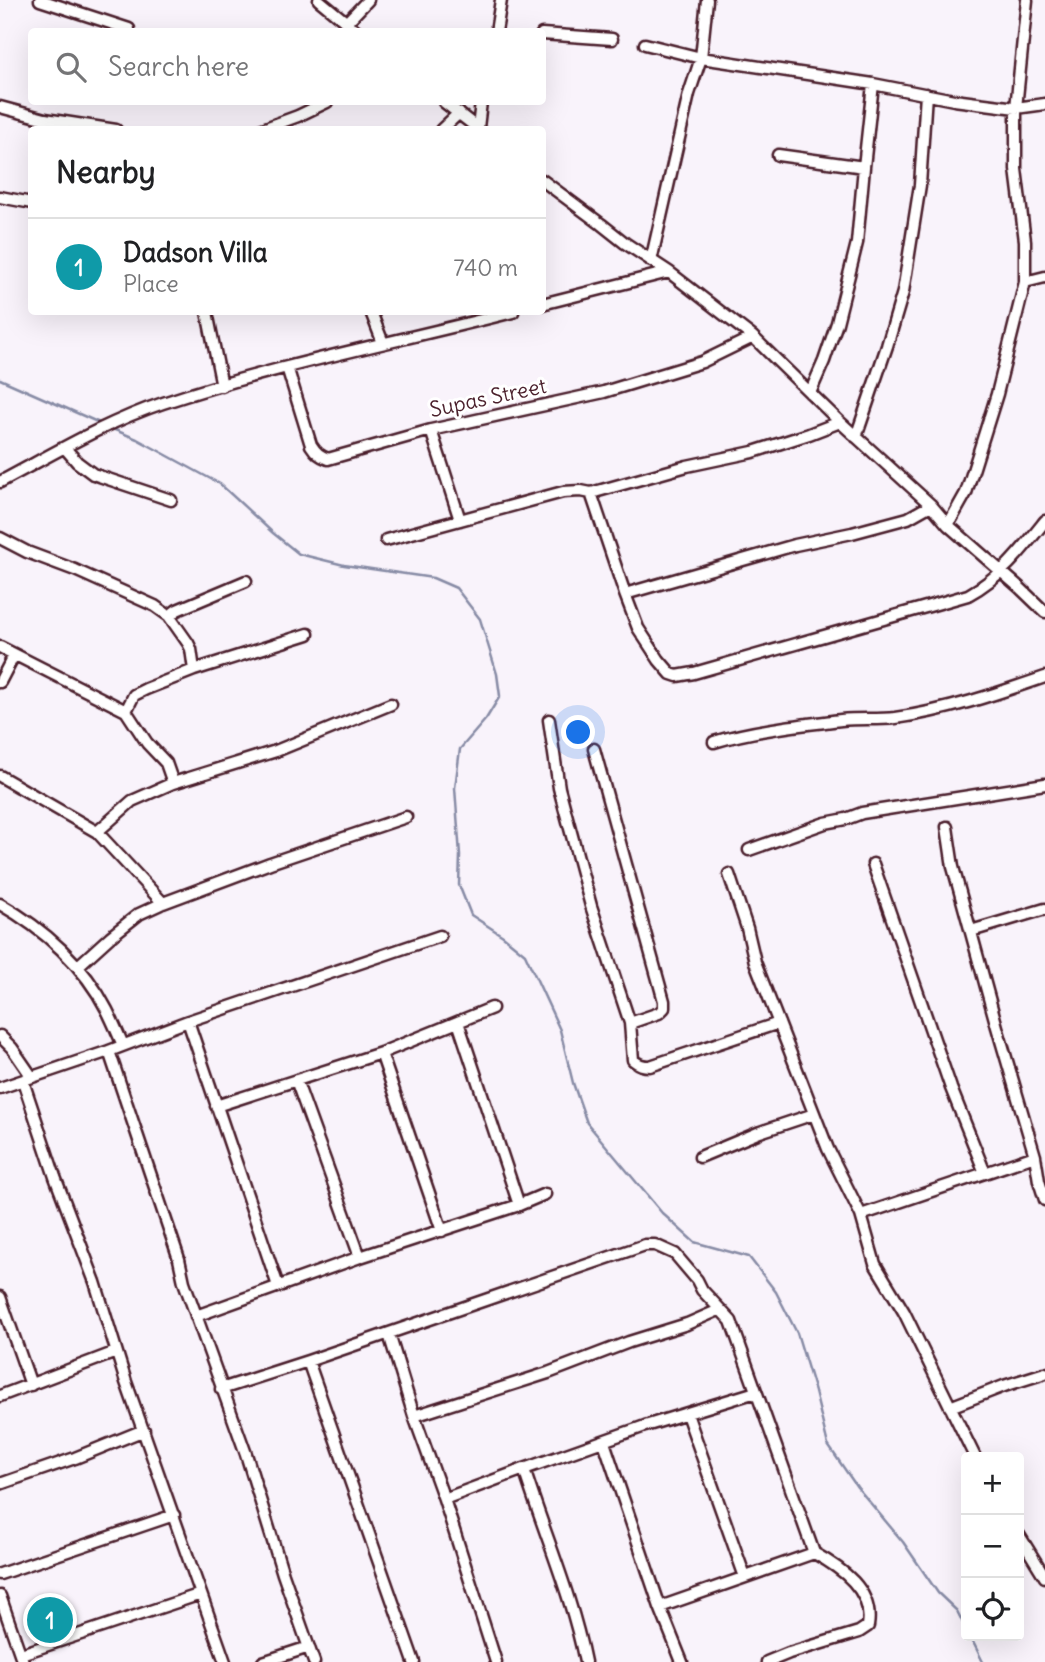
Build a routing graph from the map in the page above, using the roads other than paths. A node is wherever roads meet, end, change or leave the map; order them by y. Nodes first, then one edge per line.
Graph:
1 (40, 0) edge
2 (319, 0) edge
3 (368, 0) edge
4 (501, 0) edge
5 (707, 0) edge
6 (1027, 0) edge
7 (346, 22) junction
8 (126, 28) edge
9 (353, 28) edge
10 (496, 28) edge
11 (546, 34) edge
12 (612, 39) dead end
13 (645, 44) dead end
14 (701, 58) junction
15 (873, 84) junction
16 (926, 94) junction
17 (1045, 104) edge
18 (321, 105) edge
19 (448, 105) edge
20 (481, 105) edge
21 (0, 107) edge
22 (1016, 108) junction
23 (458, 113) junction
24 (90, 126) edge
25 (271, 126) edge
26 (445, 126) edge
27 (475, 126) edge
28 (479, 126) edge
29 (778, 155) dead end
30 (864, 167) junction
31 (546, 183) edge
32 (0, 197) edge
33 (28, 202) edge
34 (651, 261) junction
35 (669, 272) junction
36 (1045, 276) edge
37 (1025, 282) junction
38 (546, 303) edge
39 (208, 315) edge
40 (373, 315) edge
41 (500, 315) edge
42 (753, 337) junction
43 (383, 343) junction
44 (287, 367) junction
45 (222, 386) junction
46 (810, 393) junction
47 (840, 422) junction
48 (431, 430) junction
49 (856, 437) junction
50 (65, 448) junction
51 (0, 482) edge
52 (591, 493) junction
53 (171, 500) dead end
54 (931, 505) junction
55 (460, 520) junction
56 (1045, 521) edge
57 (948, 525) junction
58 (0, 538) edge
59 (386, 540) dead end
60 (1001, 572) junction
61 (246, 582) dead end
62 (625, 594) junction
63 (1045, 612) edge
64 (169, 616) junction
65 (308, 634) dead end
66 (0, 647) edge
67 (14, 655) junction
68 (194, 670) junction
69 (1045, 677) edge
70 (0, 682) edge
71 (391, 704) dead end
72 (126, 711) junction
73 (549, 720) dead end
74 (714, 743) dead end
75 (594, 749) dead end
76 (0, 776) edge
77 (173, 783) junction
78 (1045, 784) edge
79 (406, 817) dead end
80 (947, 827) dead end
81 (97, 832) junction
82 (749, 850) dead end
83 (873, 864) dead end
84 (729, 874) dead end
85 (163, 903) junction
86 (0, 904) edge
87 (1045, 909) edge
88 (971, 931) junction
89 (440, 936) dead end
90 (78, 966) junction
91 (492, 1008) dead end
92 (188, 1021) junction
93 (458, 1022) junction
94 (630, 1023) junction
95 (779, 1023) junction
96 (0, 1036) edge
97 (123, 1045) junction
98 (109, 1051) junction
99 (381, 1053) junction
100 (28, 1079) junction
101 (296, 1080) junction
102 (0, 1088) edge
103 (216, 1107) junction
104 (814, 1114) junction
105 (1035, 1156) junction
106 (700, 1157) dead end
107 (985, 1172) junction
108 (545, 1194) dead end
109 (1045, 1200) edge
110 (519, 1205) junction
111 (861, 1215) junction
112 (442, 1231) junction
113 (360, 1257) junction
114 (278, 1286) junction
115 (0, 1297) edge
116 (719, 1310) junction
117 (196, 1316) junction
118 (389, 1334) junction
119 (116, 1352) junction
120 (308, 1362) junction
121 (1044, 1376) edge
122 (31, 1385) junction
123 (221, 1389) junction
124 (756, 1392) junction
125 (0, 1396) edge
126 (950, 1407) junction
127 (687, 1414) junction
128 (414, 1416) junction
129 (144, 1430) junction
130 (604, 1442) junction
131 (972, 1452) edge
132 (524, 1469) junction
133 (0, 1483) edge
134 (444, 1499) junction
135 (174, 1515) junction
136 (1024, 1543) edge
137 (814, 1553) junction
138 (0, 1574) edge
139 (744, 1577) junction
140 (1045, 1577) edge
141 (201, 1594) junction
142 (0, 1596) edge
143 (660, 1607) junction
144 (309, 1647) junction
145 (22, 1658) edge
146 (225, 1662) edge
147 (263, 1662) edge
148 (314, 1662) edge
149 (414, 1662) edge
150 (496, 1662) edge
151 (585, 1662) edge
152 (682, 1662) edge
153 (767, 1662) edge

1 - 8 street
2 - 7 street
3 - 7 street
4 - 10 street
5 - 14 street
6 - 22 street
7 - 9 street
11 - 12 street
13 - 14 street
14 - 15 street
14 - 34 street
15 - 16 street
15 - 30 street
16 - 22 street
16 - 49 street
17 - 22 street
18 - 25 street
19 - 23 street
20 - 28 street
21 - 24 street
22 - 37 street
23 - 26 street
23 - 27 street
29 - 30 street
30 - 46 street
31 - 34 street
32 - 33 street
34 - 35 street
35 - 38 street
35 - 42 street
36 - 37 street
37 - 57 street
39 - 45 street
40 - 43 street
41 - 43 street
42 - 46 street
42 - 48 street, Supas Street
43 - 44 street
44 - 45 street
44 - 48 street, Supas Street
45 - 50 street
46 - 47 street
47 - 49 street
47 - 52 street
48 - 55 street
49 - 54 street
50 - 51 street
50 - 53 street
52 - 55 street
52 - 62 street
54 - 57 street
54 - 62 street
55 - 59 street
56 - 60 street
57 - 60 street
58 - 64 street
60 - 62 street
60 - 63 street
61 - 64 street
64 - 68 street
65 - 68 street
66 - 67 street
67 - 70 street
67 - 72 street
68 - 72 street
69 - 74 street
71 - 77 street
72 - 77 street
73 - 94 street
75 - 94 street
76 - 81 street
77 - 81 street
78 - 82 street
79 - 85 street
80 - 88 street
81 - 85 street
83 - 107 street
84 - 95 street
85 - 90 street
86 - 90 street
87 - 88 street
88 - 105 street
89 - 92 street
90 - 97 street
91 - 93 street
92 - 97 street
92 - 103 street
93 - 99 street
93 - 110 street
94 - 95 street
95 - 104 street
96 - 100 street
97 - 98 street
98 - 100 street
98 - 117 street
99 - 101 street
99 - 112 street
100 - 102 street
100 - 119 street
101 - 103 street
101 - 113 street
103 - 114 street
104 - 106 street
104 - 111 street
105 - 107 street
105 - 109 street
107 - 111 street
108 - 110 street
110 - 112 street
111 - 126 street
112 - 113 street
113 - 114 street
114 - 117 street
115 - 122 street
116 - 118 street
116 - 124 street
116 - 128 street
117 - 123 street
118 - 120 street
118 - 128 street
119 - 122 street
119 - 129 street
120 - 123 street
120 - 149 street
121 - 126 street
122 - 125 street
123 - 144 street
124 - 127 street
124 - 137 street
126 - 131 street
127 - 130 street
127 - 139 street
128 - 134 street
129 - 133 street
129 - 135 street
130 - 132 street
130 - 143 street
132 - 134 street
132 - 151 street
134 - 150 street
135 - 138 street
135 - 141 street
136 - 140 street
137 - 139 street
137 - 153 street
139 - 143 street
141 - 145 street
141 - 146 street
142 - 145 street
143 - 152 street
144 - 147 street
144 - 148 street

